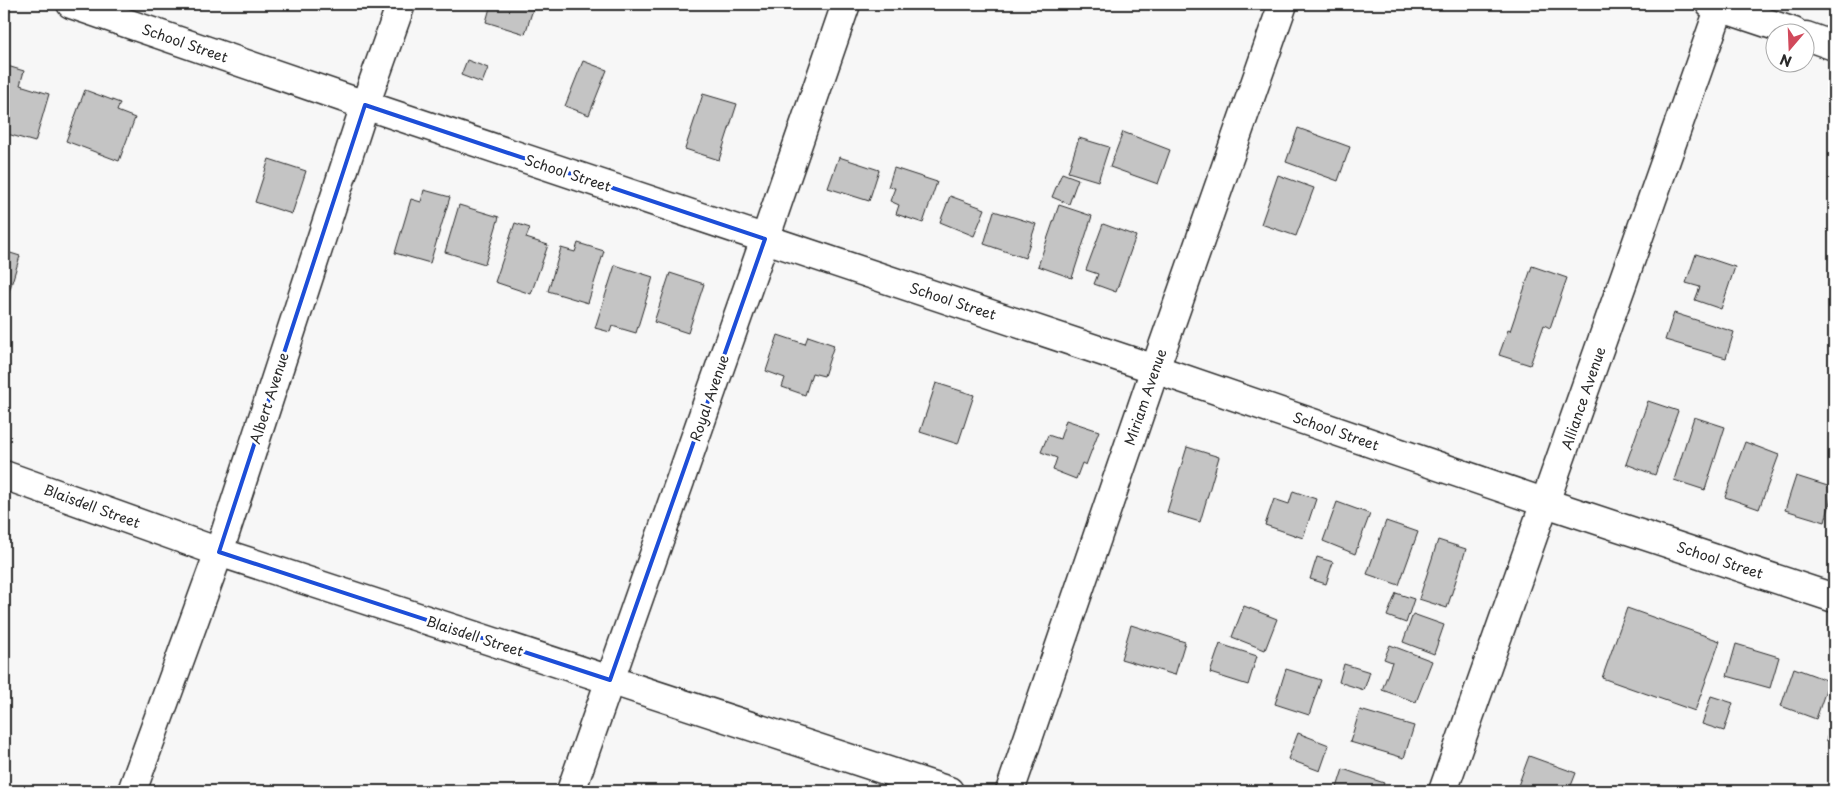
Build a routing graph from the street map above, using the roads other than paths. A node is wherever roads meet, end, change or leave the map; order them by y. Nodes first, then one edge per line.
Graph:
1 (71, 4) edge
2 (401, 4) edge
3 (846, 4) edge
4 (1283, 4) edge
5 (1717, 5) edge
6 (1766, 22) edge
7 (1816, 40) edge
8 (1834, 46) edge
9 (365, 105) junction
10 (765, 239) junction
11 (1155, 369) junction
12 (4, 475) edge
13 (1546, 503) junction
14 (219, 552) junction
15 (1834, 598) edge
16 (610, 680) junction
17 (132, 791) edge
18 (571, 791) edge
19 (949, 791) edge
20 (1010, 791) edge
21 (1444, 791) edge

1 - 9 street, School Street
2 - 9 street, Albert Avenue
3 - 10 street, Royal Avenue
4 - 11 street, Miriam Avenue
5 - 6 street
5 - 13 street, Alliance Avenue
7 - 8 street
9 - 10 street, School Street
9 - 14 street, Albert Avenue
10 - 11 street, School Street
10 - 16 street, Royal Avenue
11 - 13 street, School Street
11 - 20 street, Miriam Avenue
12 - 14 street, Blaisdell Street
13 - 15 street, School Street
13 - 21 street, Alliance Avenue
14 - 16 street, Blaisdell Street
14 - 17 street, Albert Avenue
16 - 18 street, Royal Avenue
16 - 19 street, Blaisdell Street

